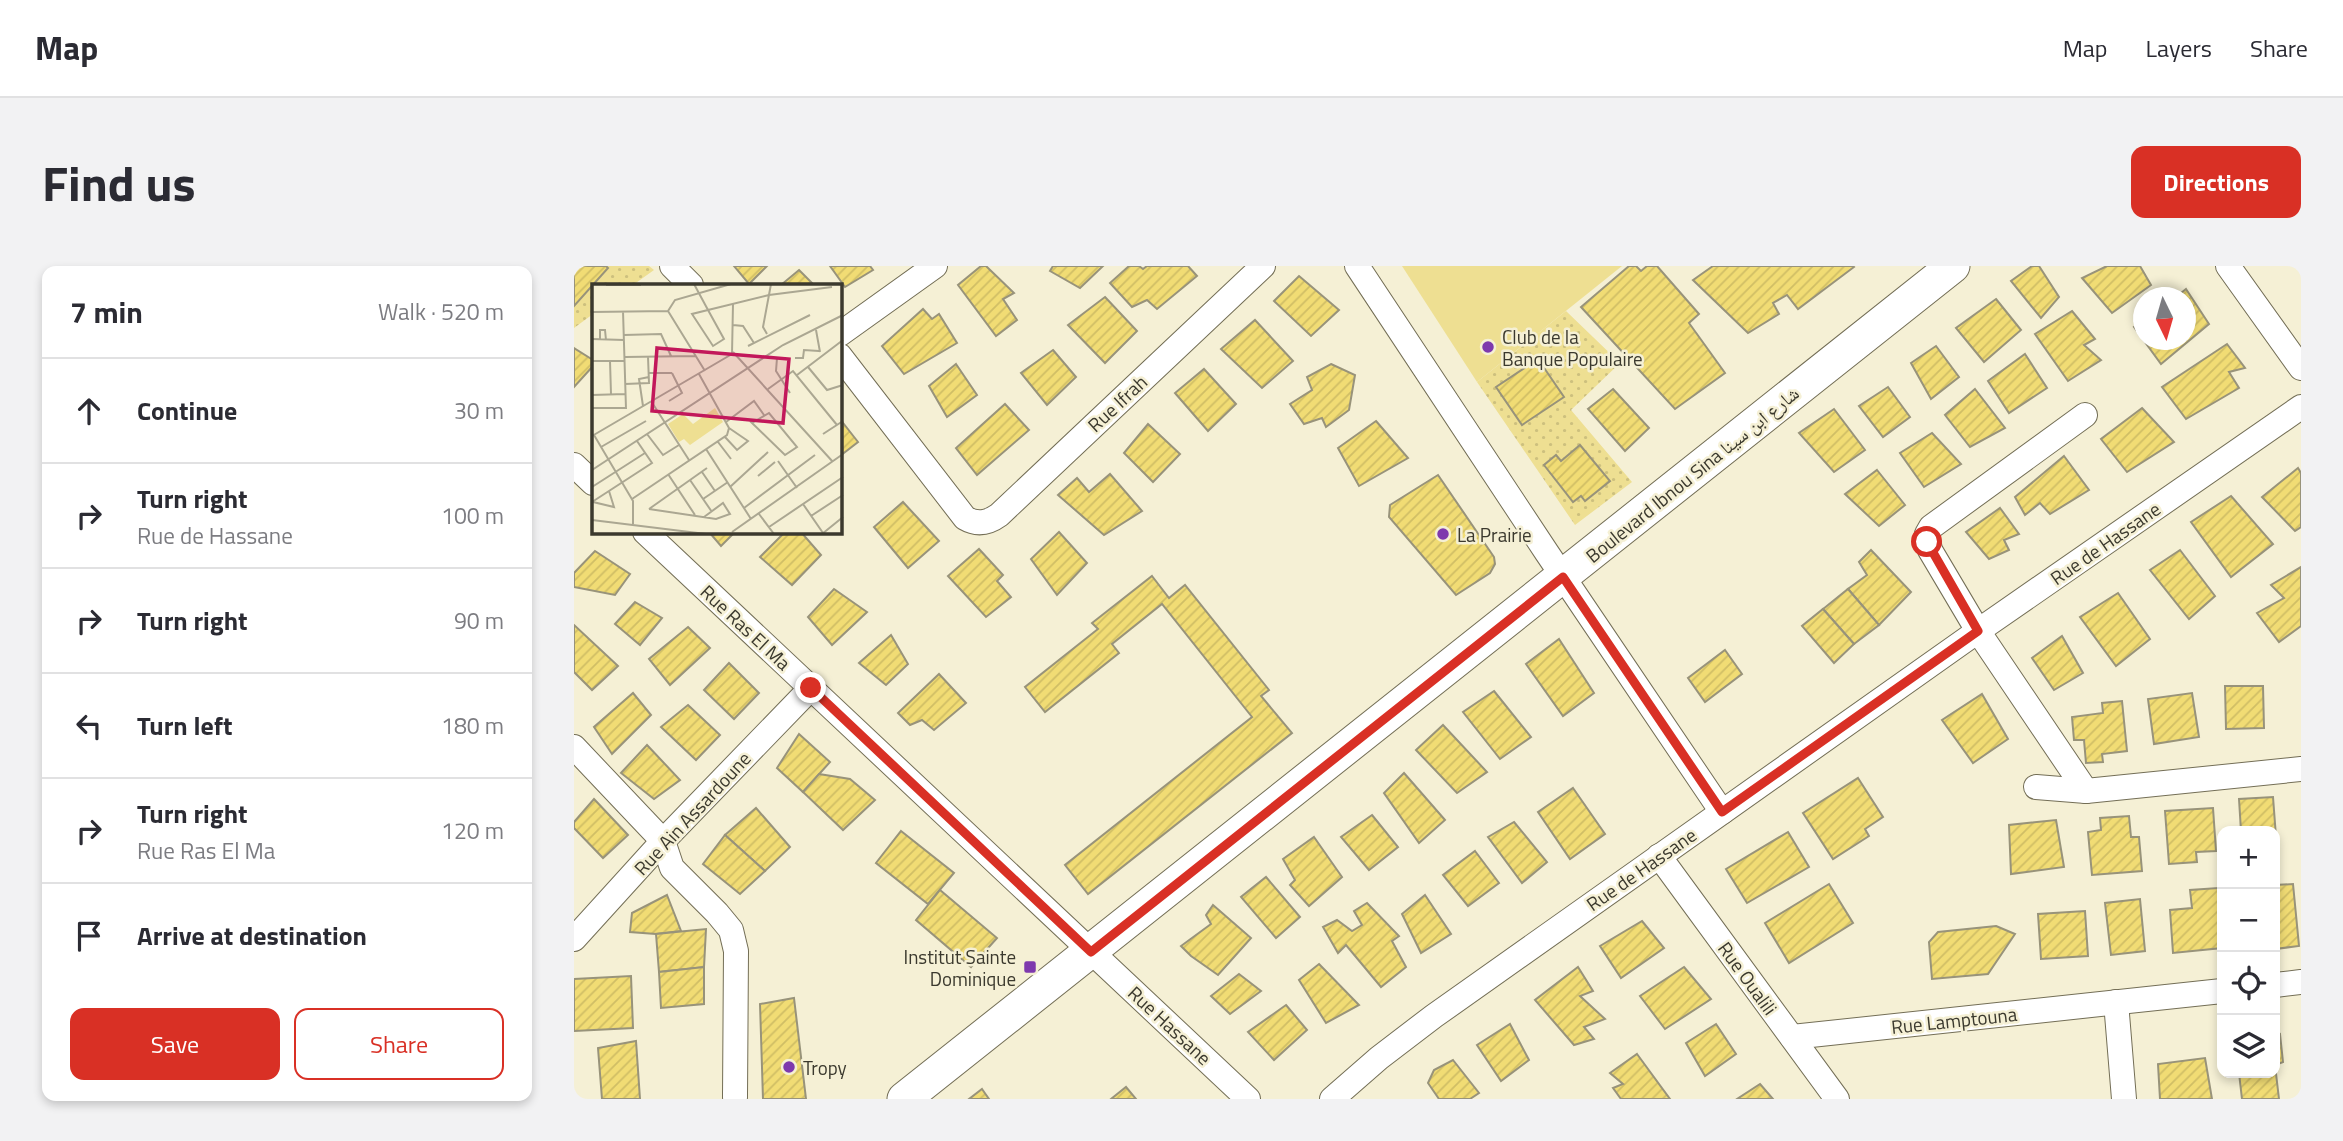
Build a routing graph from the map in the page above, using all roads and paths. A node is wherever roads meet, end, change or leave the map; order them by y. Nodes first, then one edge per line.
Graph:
1 (672, 266) edge
2 (935, 266) edge
3 (1263, 266) edge
4 (1357, 266) edge
5 (1953, 266) edge
6 (2228, 266) edge
7 (690, 284) edge
8 (842, 333) edge
9 (842, 359) edge
10 (2301, 368) edge
11 (2301, 407) edge
12 (2085, 415) dead end
13 (574, 465) edge
14 (592, 482) edge
15 (647, 534) edge
16 (1563, 577) junction
17 (1978, 631) junction
18 (811, 688) junction
19 (574, 747) edge
20 (2301, 769) edge
21 (2036, 787) dead end
22 (2086, 791) junction
23 (1722, 812) junction
24 (663, 841) junction
25 (1660, 856) junction
26 (574, 939) edge
27 (1091, 952) junction
28 (2301, 982) edge
29 (2280, 984) edge
30 (2217, 992) edge
31 (2116, 1002) junction
32 (1792, 1037) junction
33 (735, 1097) dead end
34 (904, 1099) edge
35 (1248, 1099) edge
36 (1332, 1099) edge
37 (1837, 1099) edge
38 (2124, 1099) edge

1 - 7 street
2 - 8 street
3 - 9 street, Rue Ifrah
4 - 16 street
5 - 16 main road, Boulevard Ibnou Sina شارع ابن سينا
6 - 10 street
11 - 17 street, Rue de Hassane
12 - 17 street
13 - 14 street
15 - 18 street, Rue Ras El Ma
16 - 23 street
16 - 27 main road, Boulevard Ibnou Sina شارع ابن سينا
17 - 22 street
17 - 23 street, Rue de Hassane
18 - 24 street, Rue Ain Assardoune
18 - 27 street, Rue Ras El Ma
19 - 24 street
20 - 22 street
21 - 22 street
23 - 25 street, Rue de Hassane
24 - 26 street, Rue Ain Assardoune
24 - 33 street
25 - 32 street, Rue Oualili
25 - 36 street, Rue de Hassane
27 - 34 main road, Boulevard Ibnou Sina شارع ابن سينا
27 - 35 street, Rue Hassane
28 - 29 street
30 - 31 street, Rue Lamptouna
31 - 32 street, Rue Lamptouna
31 - 38 street
32 - 37 street, Rue Oualili

